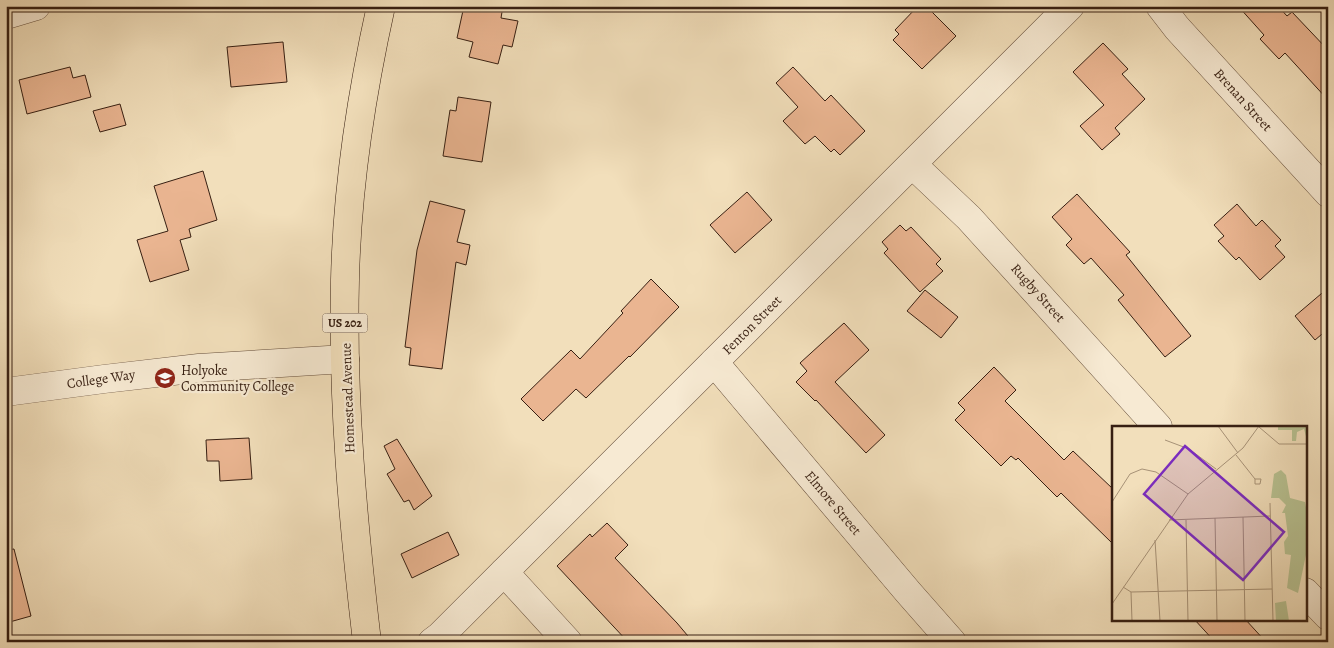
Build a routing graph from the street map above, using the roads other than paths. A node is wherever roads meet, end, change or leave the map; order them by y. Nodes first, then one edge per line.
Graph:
1 (36, 6) edge
2 (381, 6) edge
3 (1070, 6) edge
4 (1160, 6) edge
5 (6, 15) edge
6 (913, 165) junction
7 (1328, 193) edge
8 (345, 360) junction
9 (714, 362) junction
10 (6, 392) edge
11 (1157, 426) edge
12 (504, 572) junction
13 (1306, 593) edge
14 (1328, 616) edge
15 (367, 642) edge
16 (432, 642) edge
17 (568, 642) edge
18 (952, 642) edge

1 - 5 street
2 - 8 main road, Homestead Avenue / US 202
3 - 6 street, Fenton Street
4 - 7 street, Brenan Street
6 - 9 street, Fenton Street
6 - 11 street, Rugby Street
8 - 10 street, College Way
8 - 15 main road, Homestead Avenue / US 202
9 - 12 street, Fenton Street
9 - 18 street, Elmore Street
12 - 16 street, Fenton Street
12 - 17 street
13 - 14 street

